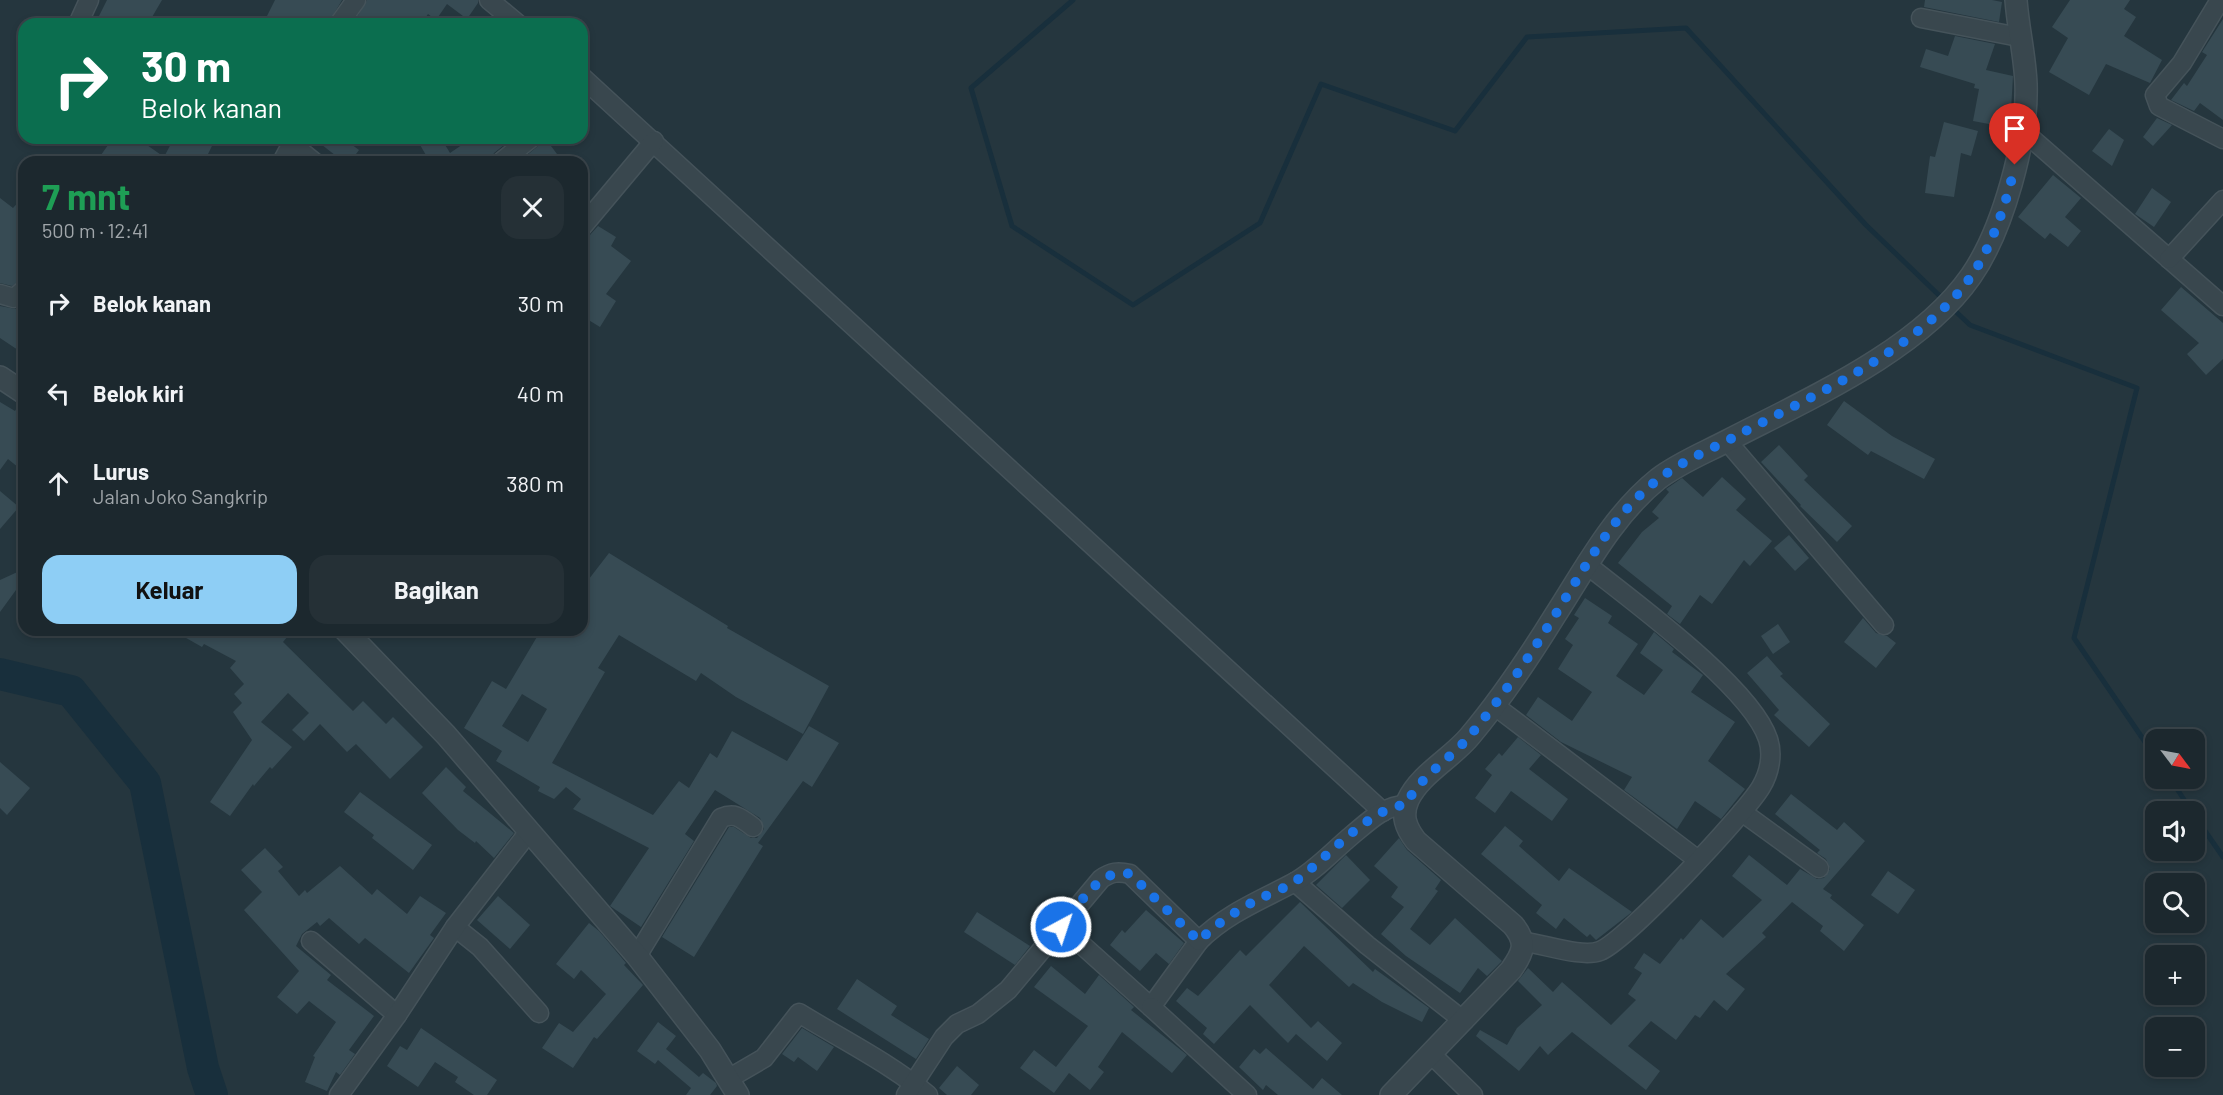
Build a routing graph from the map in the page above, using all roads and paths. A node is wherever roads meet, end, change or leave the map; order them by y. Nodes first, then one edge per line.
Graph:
1 (89, 0) edge
2 (356, 0) edge
3 (489, 0) edge
4 (2016, 0) edge
5 (2220, 0) edge
6 (81, 18) edge
7 (343, 18) edge
8 (511, 18) edge
9 (1921, 18) dead end
10 (2019, 37) junction
11 (588, 89) edge
12 (2023, 131) junction
13 (2223, 139) edge
14 (654, 141) junction
15 (297, 144) edge
16 (524, 144) edge
17 (308, 156) edge
18 (508, 156) edge
19 (2223, 200) edge
20 (588, 220) edge
21 (2169, 259) junction
22 (0, 294) edge
23 (18, 295) edge
24 (2223, 306) edge
25 (0, 377) edge
26 (18, 389) edge
27 (1727, 441) junction
28 (1586, 564) junction
29 (1884, 625) dead end
30 (351, 636) edge
31 (1495, 706) junction
32 (1406, 805) junction
33 (1383, 812) junction
34 (1742, 812) junction
35 (753, 827) dead end
36 (528, 833) junction
37 (1698, 860) junction
38 (1820, 868) dead end
39 (1295, 882) junction
40 (455, 927) junction
41 (1061, 927) junction
42 (311, 940) dead end
43 (1199, 941) junction
44 (1524, 942) junction
45 (637, 956) junction
46 (1151, 1007) junction
47 (539, 1013) dead end
48 (397, 1015) junction
49 (1464, 1021) junction
50 (1432, 1055) junction
51 (733, 1087) edge
52 (910, 1089) edge
53 (339, 1095) edge
54 (928, 1095) edge
55 (1247, 1095) edge
56 (1391, 1095) edge
57 (1473, 1095) edge

1 - 6 street
2 - 7 street
3 - 8 street
4 - 10 street
5 - 13 street
9 - 10 street
10 - 12 street
11 - 14 street
12 - 21 street
12 - 27 street
14 - 20 street
14 - 33 street
15 - 17 street
16 - 18 street
19 - 21 street
21 - 24 street
22 - 23 street
25 - 26 street
27 - 28 street
27 - 29 street
28 - 31 street
28 - 34 street
30 - 36 street
31 - 32 street
31 - 37 street
32 - 33 street
32 - 44 street
33 - 39 street
34 - 37 street
34 - 38 street
35 - 45 street
36 - 40 street
36 - 45 street
37 - 44 street
39 - 43 street
39 - 49 street
40 - 47 street
40 - 48 street
41 - 43 street
41 - 46 street
41 - 52 street
42 - 48 street
43 - 46 street
44 - 49 street
45 - 51 street
46 - 55 street
48 - 53 street
49 - 50 street
50 - 56 street
50 - 57 street
51 - 52 street
52 - 54 street

